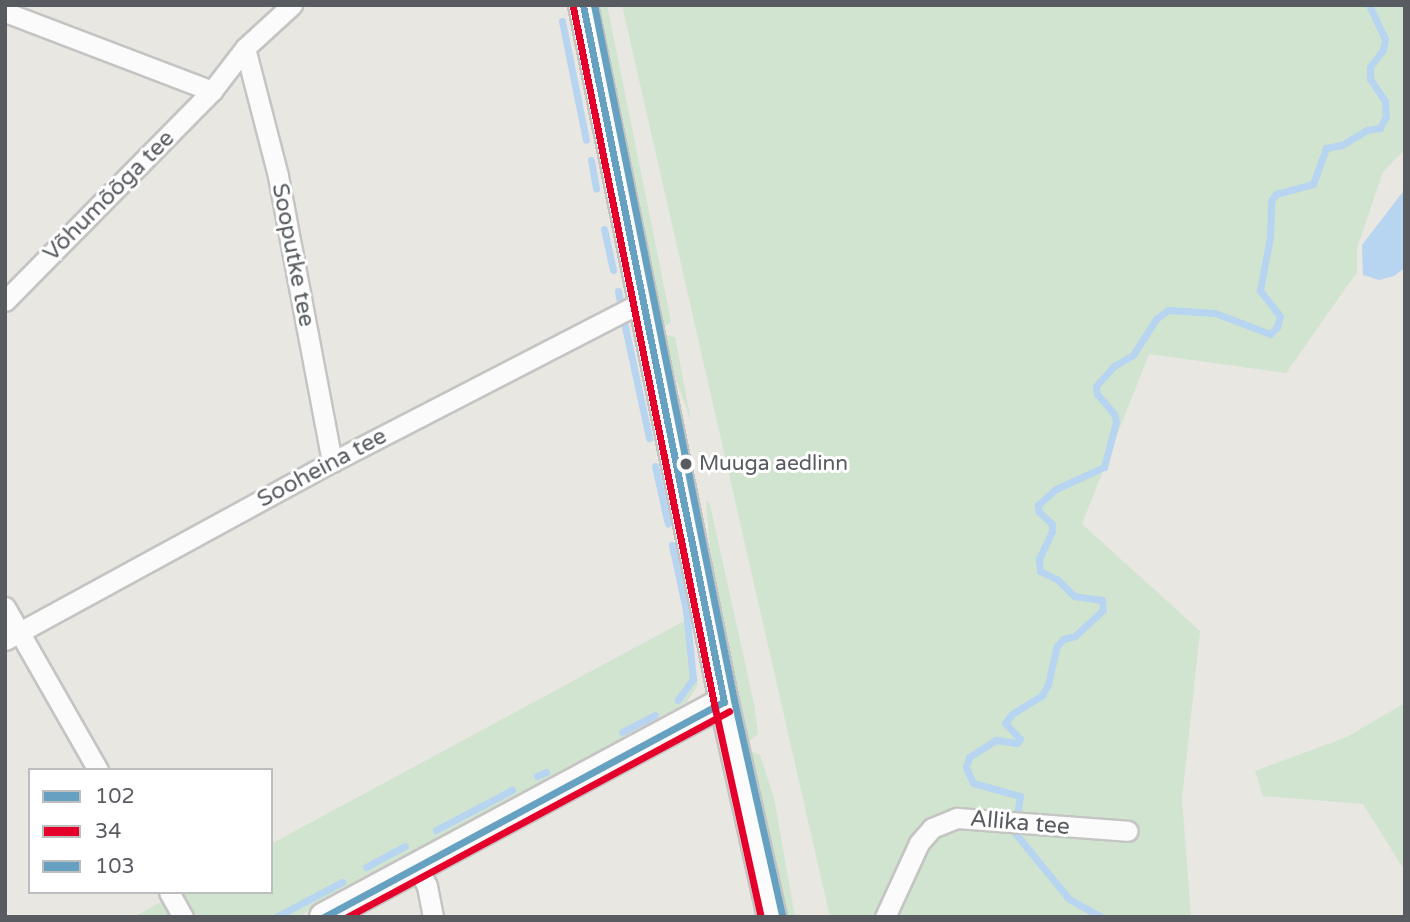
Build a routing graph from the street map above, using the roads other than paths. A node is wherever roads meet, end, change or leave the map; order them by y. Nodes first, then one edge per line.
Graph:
1 (292, 5) edge
2 (583, 5) edge
3 (5, 12) edge
4 (245, 48) junction
5 (212, 91) junction
6 (5, 301) edge
7 (642, 302) junction
8 (332, 462) junction
9 (5, 607) edge
10 (12, 636) edge
11 (724, 702) junction
12 (98, 768) edge
13 (1128, 831) dead end
14 (417, 867) junction
15 (170, 894) edge
16 (183, 917) edge
17 (324, 917) edge
18 (433, 917) edge
19 (772, 917) edge
20 (885, 917) edge

1 - 4 street, Võhumõõga tee
2 - 7 main road
3 - 5 street
4 - 5 street, Võhumõõga tee
4 - 8 street, Sooputke tee
5 - 6 street, Võhumõõga tee
7 - 8 street, Sooheina tee
7 - 11 main road
8 - 10 street, Sooheina tee
9 - 10 street
10 - 12 street
11 - 14 main road
11 - 19 main road
13 - 20 street, Allika tee
14 - 17 main road
14 - 18 street
15 - 16 street

